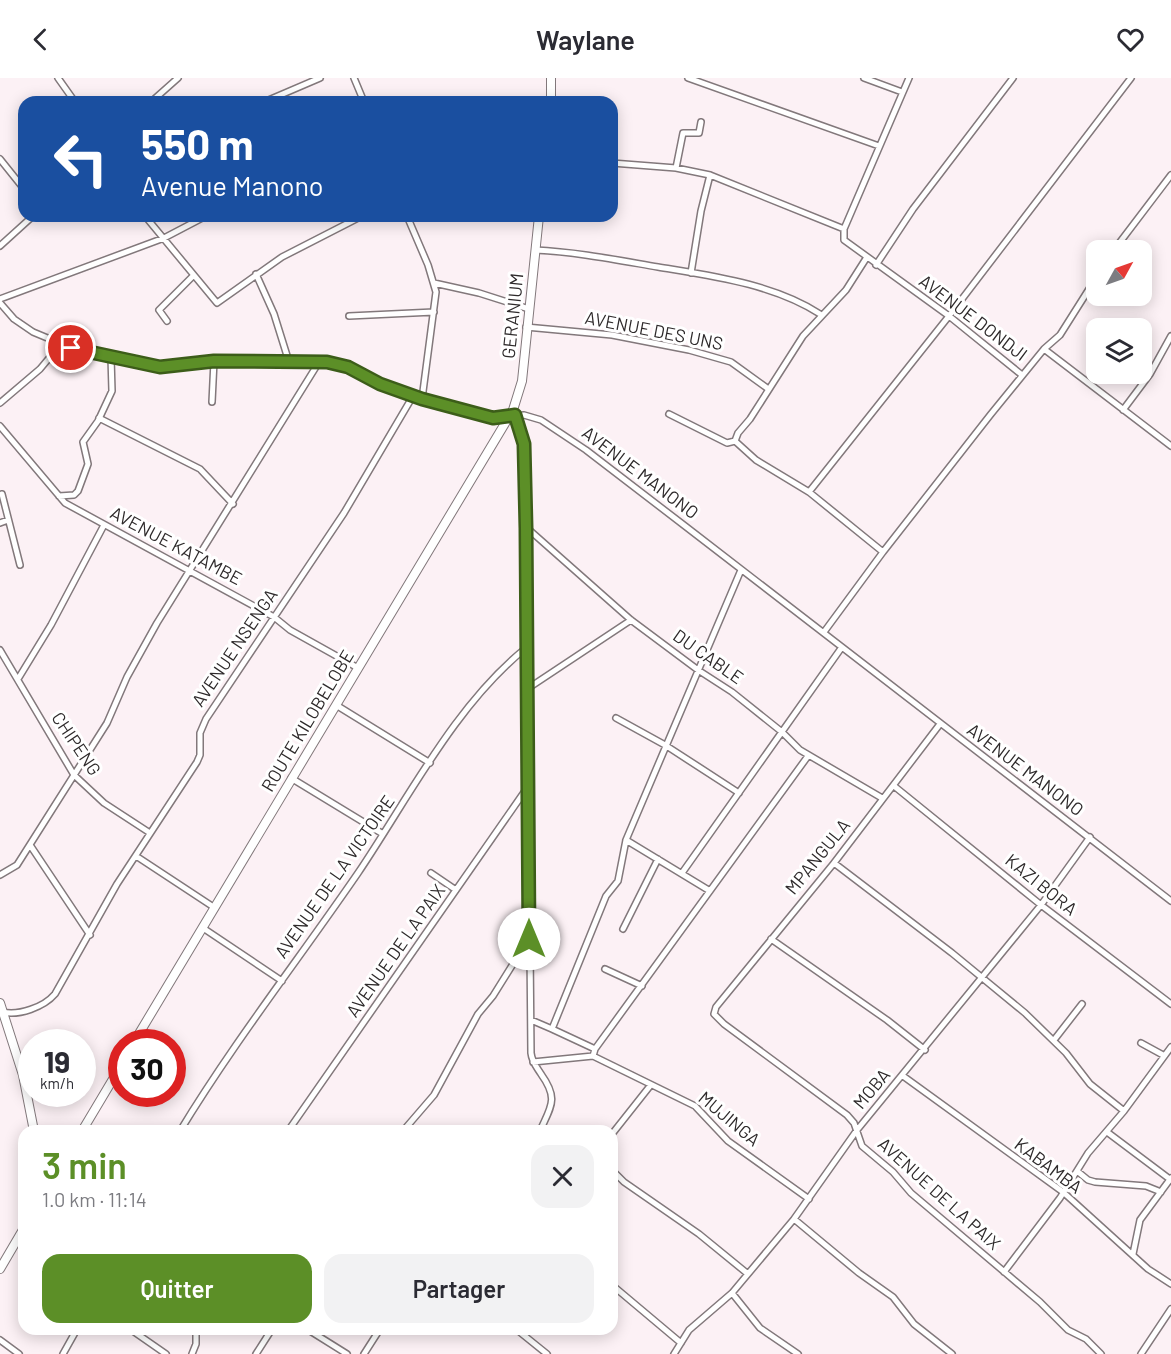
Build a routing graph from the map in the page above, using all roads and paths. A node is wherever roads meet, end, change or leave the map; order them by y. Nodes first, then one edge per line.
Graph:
1 (58, 78) edge
2 (178, 78) edge
3 (320, 78) edge
4 (354, 78) edge
5 (550, 78) edge
6 (687, 78) edge
7 (864, 78) edge
8 (909, 78) edge
9 (1013, 78) edge
10 (1131, 78) edge
11 (902, 93) junction
12 (71, 96) edge
13 (158, 96) edge
14 (278, 96) edge
15 (362, 96) edge
16 (551, 96) edge
17 (701, 122) dead end
18 (879, 147) junction
19 (0, 159) edge
20 (618, 164) edge
21 (676, 168) junction
22 (710, 175) junction
23 (1171, 175) edge
24 (18, 182) edge
25 (26, 222) edge
26 (150, 222) edge
27 (195, 222) edge
28 (350, 222) edge
29 (409, 222) edge
30 (538, 222) edge
31 (843, 231) junction
32 (164, 238) junction
33 (1122, 240) edge
34 (0, 246) edge
35 (535, 250) junction
36 (867, 258) junction
37 (876, 265) junction
38 (691, 273) junction
39 (256, 274) junction
40 (193, 276) junction
41 (434, 283) junction
42 (1086, 294) edge
43 (0, 301) edge
44 (529, 309) junction
45 (434, 312) junction
46 (820, 314) junction
47 (349, 316) dead end
48 (948, 316) junction
49 (167, 321) dead end
50 (526, 327) junction
51 (1171, 336) edge
52 (60, 345) junction
53 (1044, 349) junction
54 (111, 357) junction
55 (214, 361) junction
56 (289, 362) junction
57 (319, 362) junction
58 (1022, 375) junction
59 (767, 388) junction
60 (412, 396) junction
61 (422, 399) junction
62 (212, 402) dead end
63 (0, 403) edge
64 (1123, 410) junction
65 (669, 414) dead end
66 (512, 416) junction
67 (99, 418) junction
68 (0, 426) edge
69 (735, 441) junction
70 (1171, 446) edge
71 (809, 492) junction
72 (2, 494) dead end
73 (59, 496) junction
74 (233, 504) junction
75 (8, 520) junction
76 (0, 523) edge
77 (104, 525) junction
78 (526, 528) junction
79 (883, 552) junction
80 (20, 565) dead end
81 (741, 570) junction
82 (190, 572) junction
83 (274, 617) junction
84 (631, 620) junction
85 (824, 632) junction
86 (842, 647) junction
87 (526, 648) junction
88 (0, 650) edge
89 (358, 668) junction
90 (698, 670) junction
91 (18, 679) junction
92 (527, 689) junction
93 (336, 705) junction
94 (616, 718) dead end
95 (940, 724) junction
96 (782, 732) junction
97 (665, 745) junction
98 (808, 756) junction
99 (430, 763) junction
100 (74, 775) junction
101 (291, 778) junction
102 (894, 786) junction
103 (528, 787) junction
104 (739, 793) junction
105 (882, 798) junction
106 (150, 833) junction
107 (383, 834) junction
108 (1090, 837) junction
109 (626, 840) junction
110 (30, 845) junction
111 (136, 856) junction
112 (658, 859) junction
113 (834, 863) junction
114 (431, 873) dead end
115 (682, 873) junction
116 (0, 876) edge
117 (456, 890) junction
118 (710, 891) junction
119 (1171, 901) edge
120 (1041, 905) junction
121 (215, 908) junction
122 (203, 928) junction
123 (623, 929) dead end
124 (90, 935) junction
125 (529, 939) junction
126 (771, 939) junction
127 (604, 969) dead end
128 (982, 977) junction
129 (282, 981) junction
130 (642, 986) junction
131 (1082, 1004) dead end
132 (1171, 1004) edge
133 (717, 1007) joint
134 (1, 1009) edge
135 (531, 1020) junction
136 (142, 1029) edge
137 (552, 1029) junction
138 (1054, 1040) junction
139 (1141, 1043) dead end
140 (1171, 1047) edge
141 (595, 1048) junction
142 (924, 1050) junction
143 (1163, 1055) junction
144 (593, 1056) junction
145 (533, 1062) junction
146 (903, 1076) junction
147 (650, 1086) junction
148 (108, 1087) edge
149 (1124, 1111) junction
150 (33, 1125) edge
151 (86, 1125) edge
152 (184, 1125) edge
153 (292, 1125) edge
154 (408, 1125) edge
155 (542, 1125) edge
156 (618, 1126) edge
157 (857, 1130) junction
158 (1107, 1132) junction
159 (1077, 1171) junction
160 (618, 1175) edge
161 (1171, 1179) edge
162 (1063, 1192) junction
163 (1161, 1192) junction
164 (808, 1199) junction
165 (794, 1219) junction
166 (18, 1238) edge
167 (1133, 1254) junction
168 (0, 1269) edge
169 (1004, 1272) junction
170 (748, 1274) junction
171 (1171, 1284) edge
172 (618, 1290) edge
173 (732, 1293) junction
174 (1171, 1309) edge
175 (74, 1335) edge
176 (139, 1335) edge
177 (196, 1335) edge
178 (268, 1335) edge
179 (317, 1335) edge
180 (376, 1335) edge
181 (524, 1335) edge
182 (0, 1340) edge
183 (681, 1343) junction
184 (19, 1354) edge
185 (63, 1354) edge
186 (166, 1354) edge
187 (192, 1354) edge
188 (256, 1354) edge
189 (347, 1354) edge
190 (364, 1354) edge
191 (548, 1354) edge
192 (674, 1354) edge
193 (798, 1354) edge
194 (952, 1354) edge
195 (1101, 1354) edge
196 (1141, 1354) edge

1 - 12 street
2 - 13 street
3 - 14 street
4 - 15 street
5 - 16 street
6 - 18 street
7 - 11 street
8 - 11 street
9 - 37 street
10 - 48 street
11 - 18 street
17 - 21 street
18 - 31 street
19 - 24 street
20 - 21 street
21 - 22 street
22 - 31 street
22 - 38 street
23 - 33 street
25 - 34 street
26 - 32 street
27 - 32 street
28 - 39 street
29 - 41 street
30 - 35 street, GERANIUM
31 - 36 street, AVENUE DONDJI
32 - 40 street
32 - 43 street
35 - 38 street
35 - 44 street, GERANIUM
36 - 37 street, AVENUE DONDJI
36 - 46 street
37 - 48 street, AVENUE DONDJI
38 - 46 street
39 - 40 street
39 - 56 street
40 - 49 street
41 - 44 street
41 - 45 street
42 - 53 street
43 - 52 street, AVENUE MANONO
44 - 50 street, GERANIUM
45 - 47 street
45 - 61 street
46 - 59 street
48 - 58 street, AVENUE DONDJI
48 - 71 street
50 - 59 street, AVENUE DES UNS
50 - 66 street, GERANIUM
51 - 64 street
52 - 54 street, AVENUE MANONO
52 - 63 street
53 - 58 street, AVENUE DONDJI
53 - 64 street, AVENUE DONDJI
54 - 55 street, AVENUE MANONO
54 - 67 street
55 - 56 street, AVENUE MANONO
55 - 62 street
56 - 57 street, AVENUE MANONO
57 - 60 street, AVENUE MANONO
57 - 74 street
58 - 79 street
59 - 69 street
60 - 61 street, AVENUE MANONO
60 - 83 street, AVENUE NSENGA
61 - 66 street, AVENUE MANONO
64 - 70 street, AVENUE DONDJI
65 - 69 street
66 - 78 street
66 - 81 street, AVENUE MANONO
66 - 89 street, ROUTE KILOBELOBE
67 - 73 street
67 - 74 street
68 - 73 street, AVENUE KATAMBE
69 - 71 street
71 - 79 street
72 - 75 street
73 - 77 street, AVENUE KATAMBE
74 - 82 street
75 - 76 street
75 - 80 street
77 - 82 street, AVENUE KATAMBE
77 - 91 street
78 - 84 street, DU CABLE
78 - 87 street
79 - 85 street
81 - 85 street, AVENUE MANONO
81 - 90 street
82 - 83 street, AVENUE KATAMBE
82 - 100 street
83 - 89 street, AVENUE KATAMBE
83 - 106 street, AVENUE NSENGA
84 - 90 street, DU CABLE
84 - 92 street
85 - 86 street, AVENUE MANONO
86 - 95 street, AVENUE MANONO
86 - 96 street
87 - 92 street
87 - 99 street, AVENUE DE LA VICTOIRE
88 - 91 street, CHIPENG
89 - 93 street, ROUTE KILOBELOBE
90 - 96 street, DU CABLE
90 - 97 street
91 - 100 street, CHIPENG
92 - 103 street
93 - 99 street
93 - 101 street, ROUTE KILOBELOBE
94 - 97 street
95 - 102 street, MPANGULA
95 - 108 street, AVENUE MANONO
96 - 98 street, DU CABLE
96 - 104 street
97 - 104 street
97 - 109 street
98 - 105 street, DU CABLE
98 - 118 street
99 - 107 street, AVENUE DE LA VICTOIRE
100 - 106 street, CHIPENG
100 - 110 street
101 - 107 street
101 - 121 street, ROUTE KILOBELOBE
102 - 105 street, MPANGULA
102 - 120 street, KAZI BORA
103 - 117 street, AVENUE DE LA PAIX
103 - 125 street
104 - 115 street
105 - 113 street, MPANGULA
106 - 111 street, AVENUE NSENGA
107 - 129 street, AVENUE DE LA VICTOIRE
108 - 119 street, AVENUE MANONO
108 - 120 street, MOBA
109 - 112 street
109 - 137 street
110 - 116 street
110 - 124 street
111 - 121 street
111 - 124 street, AVENUE NSENGA
112 - 115 street
112 - 123 street
113 - 126 street, MPANGULA
113 - 128 street
114 - 117 street
115 - 118 street
117 - 153 street, AVENUE DE LA PAIX
118 - 130 street
120 - 128 street, MOBA
120 - 132 street, KAZI BORA
121 - 122 street, ROUTE KILOBELOBE
122 - 129 street
122 - 136 street, ROUTE KILOBELOBE
124 - 134 street, AVENUE NSENGA
125 - 135 street
125 - 154 street
126 - 133 street, MPANGULA
126 - 142 street
127 - 130 street
128 - 138 street
128 - 142 street, MOBA
129 - 152 street, AVENUE DE LA VICTOIRE
130 - 141 street
131 - 138 street
133 - 157 street, AVENUE DE LA PAIX
134 - 150 street
135 - 137 street
135 - 145 street
137 - 141 street
138 - 149 street
139 - 143 street
140 - 143 street
141 - 144 street
142 - 146 street, MOBA
143 - 149 street
144 - 145 street
144 - 147 street, MUJINGA
145 - 155 street
146 - 157 street, MOBA
146 - 162 street, KABAMBA
147 - 156 street
147 - 164 street, MUJINGA
148 - 151 street
149 - 158 street
157 - 164 street, MOBA
157 - 169 street, AVENUE DE LA PAIX
158 - 159 street
158 - 161 street
159 - 162 street
159 - 163 street
160 - 170 street
161 - 163 street
162 - 167 street, KABAMBA
162 - 169 street
163 - 167 street
164 - 165 street, MOBA
165 - 170 street, MOBA
165 - 194 street
166 - 168 street
167 - 171 street, KABAMBA
169 - 195 street, AVENUE DE LA PAIX
170 - 173 street, MOBA
172 - 183 street
173 - 183 street, MOBA
173 - 193 street
174 - 196 street
175 - 185 street
176 - 186 street
177 - 187 street
178 - 188 street
179 - 189 street
180 - 190 street
181 - 191 street
182 - 184 street
183 - 192 street, MOBA

